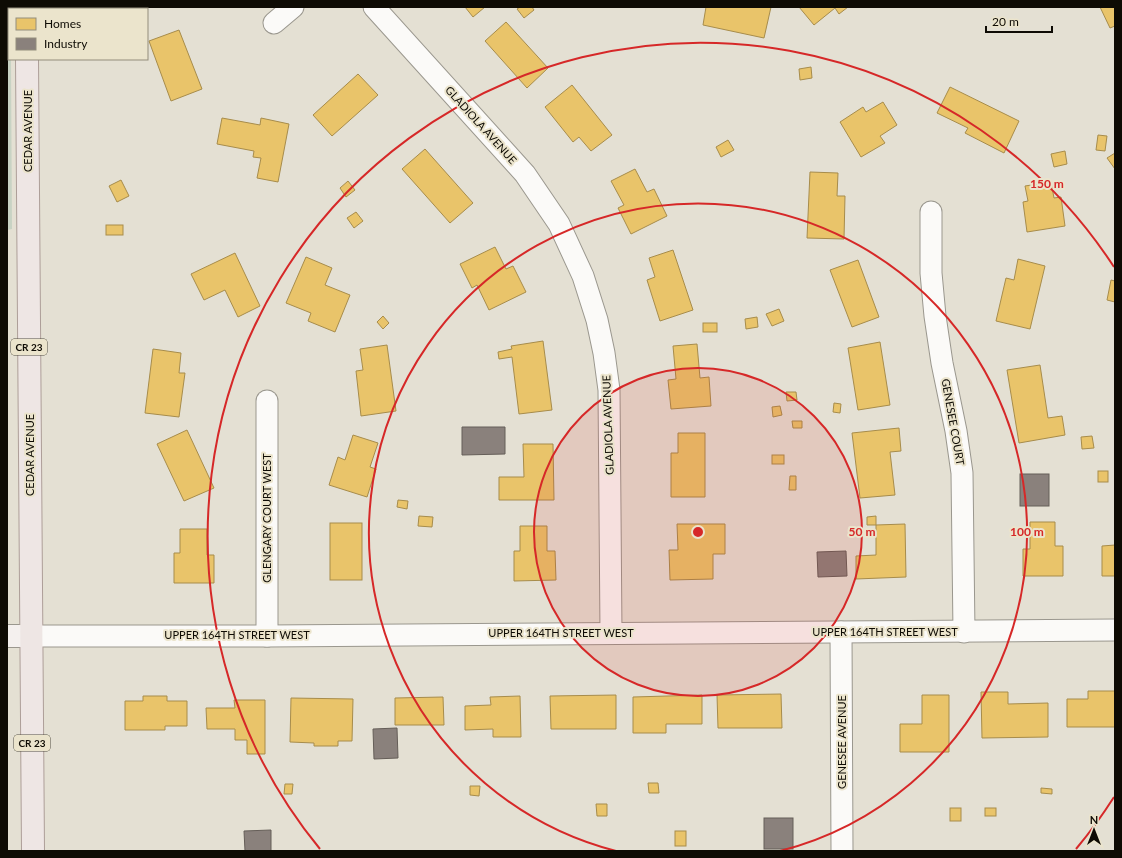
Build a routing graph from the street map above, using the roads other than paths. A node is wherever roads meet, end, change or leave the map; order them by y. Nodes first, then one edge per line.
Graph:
1 (293, 7) edge
2 (374, 7) edge
3 (274, 23) dead end
4 (27, 60) edge
5 (931, 212) dead end
6 (267, 401) dead end
7 (1115, 630) edge
8 (841, 632) junction
9 (964, 632) junction
10 (611, 633) junction
11 (7, 636) edge
12 (31, 636) junction
13 (268, 636) junction
14 (33, 851) edge
15 (842, 851) edge

1 - 3 street
2 - 10 street, GLADIOLA AVENUE
4 - 12 main road, CEDAR AVENUE / CR 23
5 - 9 street, GENESEE COURT
6 - 13 street, GLENGARY COURT WEST
7 - 9 street, UPPER 164TH STREET WEST
8 - 9 street, UPPER 164TH STREET WEST
8 - 10 street, UPPER 164TH STREET WEST
8 - 15 street, GENESEE AVENUE
10 - 13 street, UPPER 164TH STREET WEST
11 - 12 street, UPPER 164TH STREET WEST
12 - 13 street, UPPER 164TH STREET WEST
12 - 14 main road, CEDAR AVENUE / CR 23

